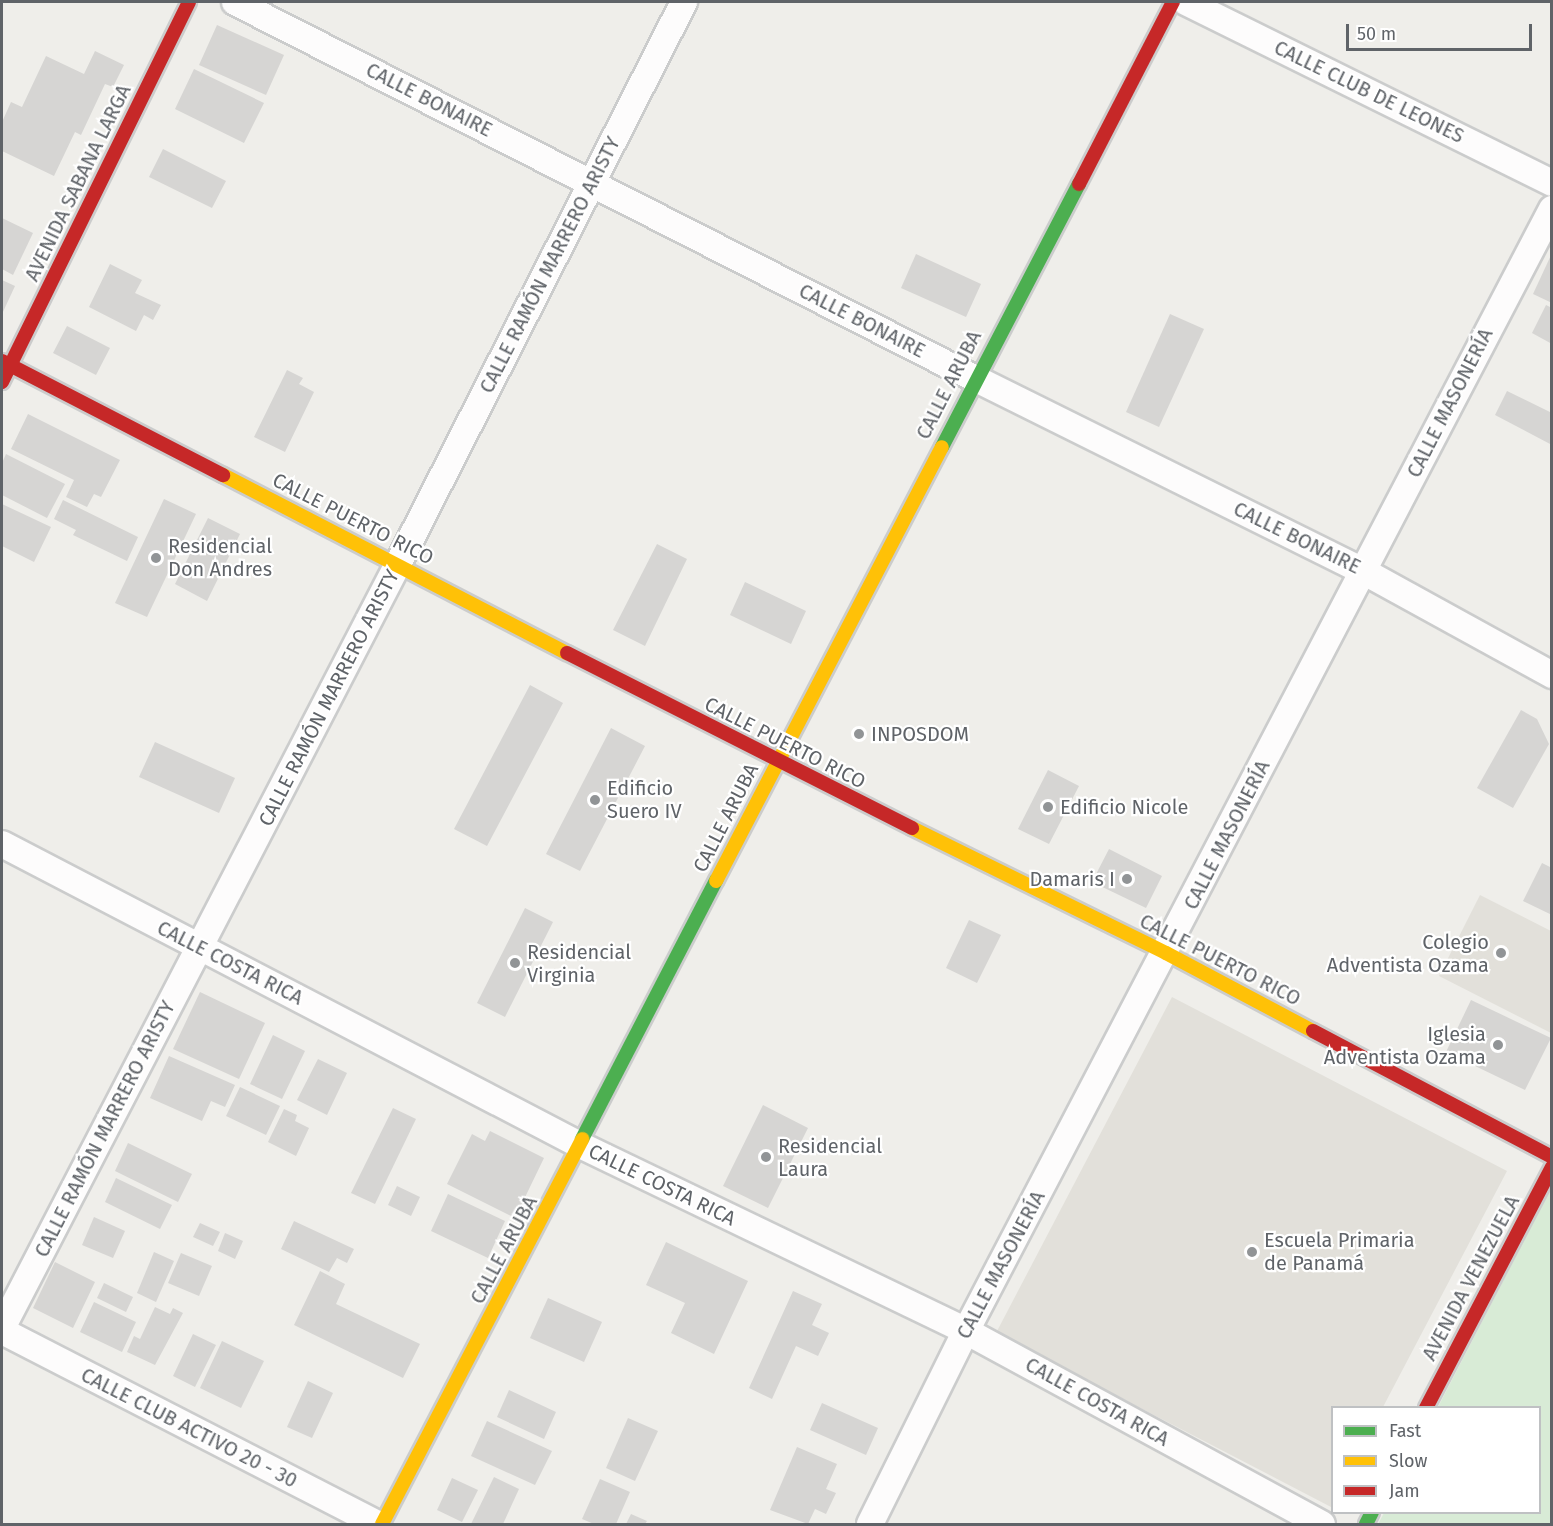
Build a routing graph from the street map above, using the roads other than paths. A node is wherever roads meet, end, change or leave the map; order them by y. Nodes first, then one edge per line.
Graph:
1 (189, 2) edge
2 (236, 2) edge
3 (684, 2) edge
4 (1173, 2) edge
5 (1186, 2) edge
6 (591, 182) junction
7 (1551, 183) edge
8 (1551, 209) edge
9 (6, 363) edge
10 (974, 378) junction
11 (2, 382) edge
12 (398, 564) junction
13 (1363, 571) junction
14 (1551, 675) edge
15 (777, 762) junction
16 (2, 844) edge
17 (199, 947) junction
18 (1166, 953) junction
19 (580, 1146) junction
20 (1551, 1157) edge
21 (1551, 1167) edge
22 (2, 1329) edge
23 (966, 1331) junction
24 (1427, 1406) edge
25 (380, 1524) edge
26 (870, 1524) edge
27 (1322, 1524) edge

1 - 9 street, AVENIDA SABANA LARGA
2 - 6 street, CALLE BONAIRE
3 - 6 street, CALLE RAMÓN MARRERO ARISTY
4 - 10 street, CALLE ARUBA
5 - 7 street, CALLE CLUB DE LEONES
6 - 10 street, CALLE BONAIRE
6 - 12 street, CALLE RAMÓN MARRERO ARISTY
8 - 13 street, CALLE MASONERÍA
9 - 11 street, AVENIDA SABANA LARGA
9 - 12 street, CALLE PUERTO RICO
10 - 13 street, CALLE BONAIRE
10 - 15 street, CALLE ARUBA
12 - 15 street, CALLE PUERTO RICO
12 - 17 street, CALLE RAMÓN MARRERO ARISTY
13 - 14 street, CALLE BONAIRE
13 - 18 street, CALLE MASONERÍA
15 - 18 street, CALLE PUERTO RICO
15 - 19 street, CALLE ARUBA
16 - 17 street, CALLE COSTA RICA
17 - 19 street, CALLE COSTA RICA
17 - 22 street, CALLE RAMÓN MARRERO ARISTY
18 - 20 street, CALLE PUERTO RICO
18 - 23 street, CALLE MASONERÍA
19 - 23 street, CALLE COSTA RICA
19 - 25 street, CALLE ARUBA
21 - 24 street, AVENIDA VENEZUELA
22 - 25 street, CALLE CLUB ACTIVO 20 - 30
23 - 26 street, CALLE MASONERÍA
23 - 27 street, CALLE COSTA RICA

